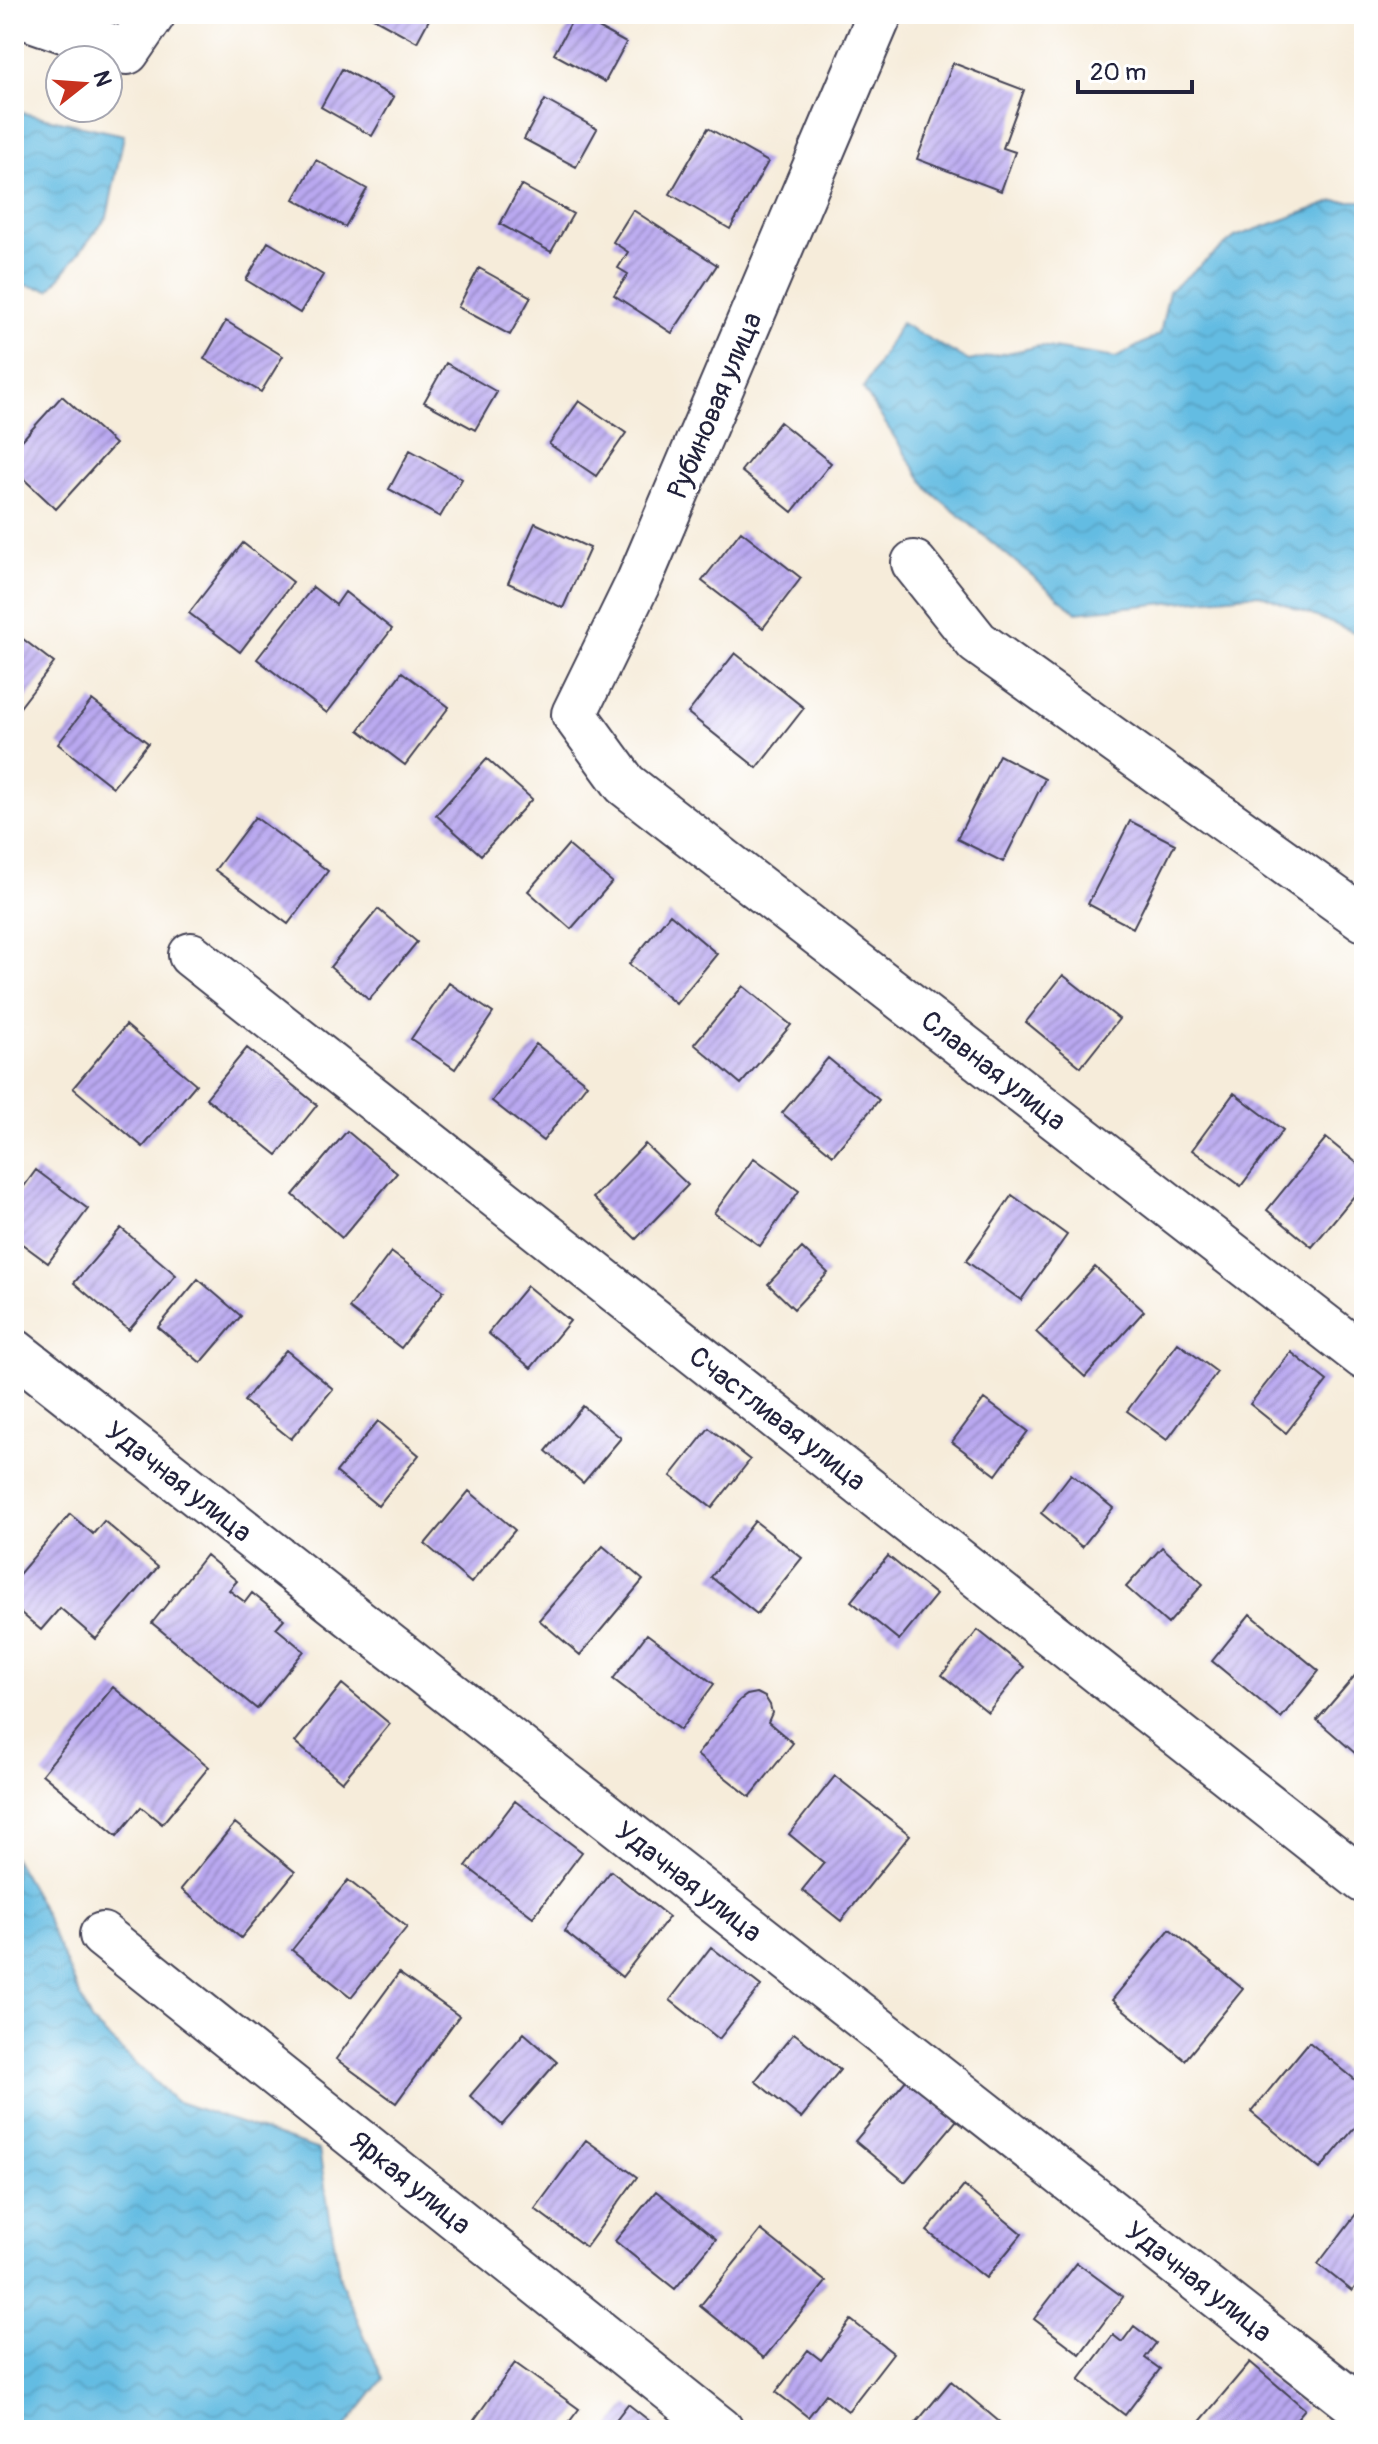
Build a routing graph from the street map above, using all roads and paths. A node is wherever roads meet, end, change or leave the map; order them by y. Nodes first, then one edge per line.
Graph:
1 (17, 14) edge
2 (153, 14) edge
3 (864, 24) edge
4 (914, 563) dead end
5 (625, 784) joint
6 (1364, 919) edge
7 (191, 955) dead end
8 (14, 1351) edge
9 (1364, 1357) edge
10 (1364, 1881) edge
11 (102, 1935) dead end
12 (1364, 2411) edge
13 (721, 2430) edge

1 - 2 street
3 - 5 street, Рубиновая улица
4 - 6 street
5 - 9 street, Славная улица
7 - 10 street, Счастливая улица
8 - 12 street, Удачная улица
11 - 13 street, Яркая улица

